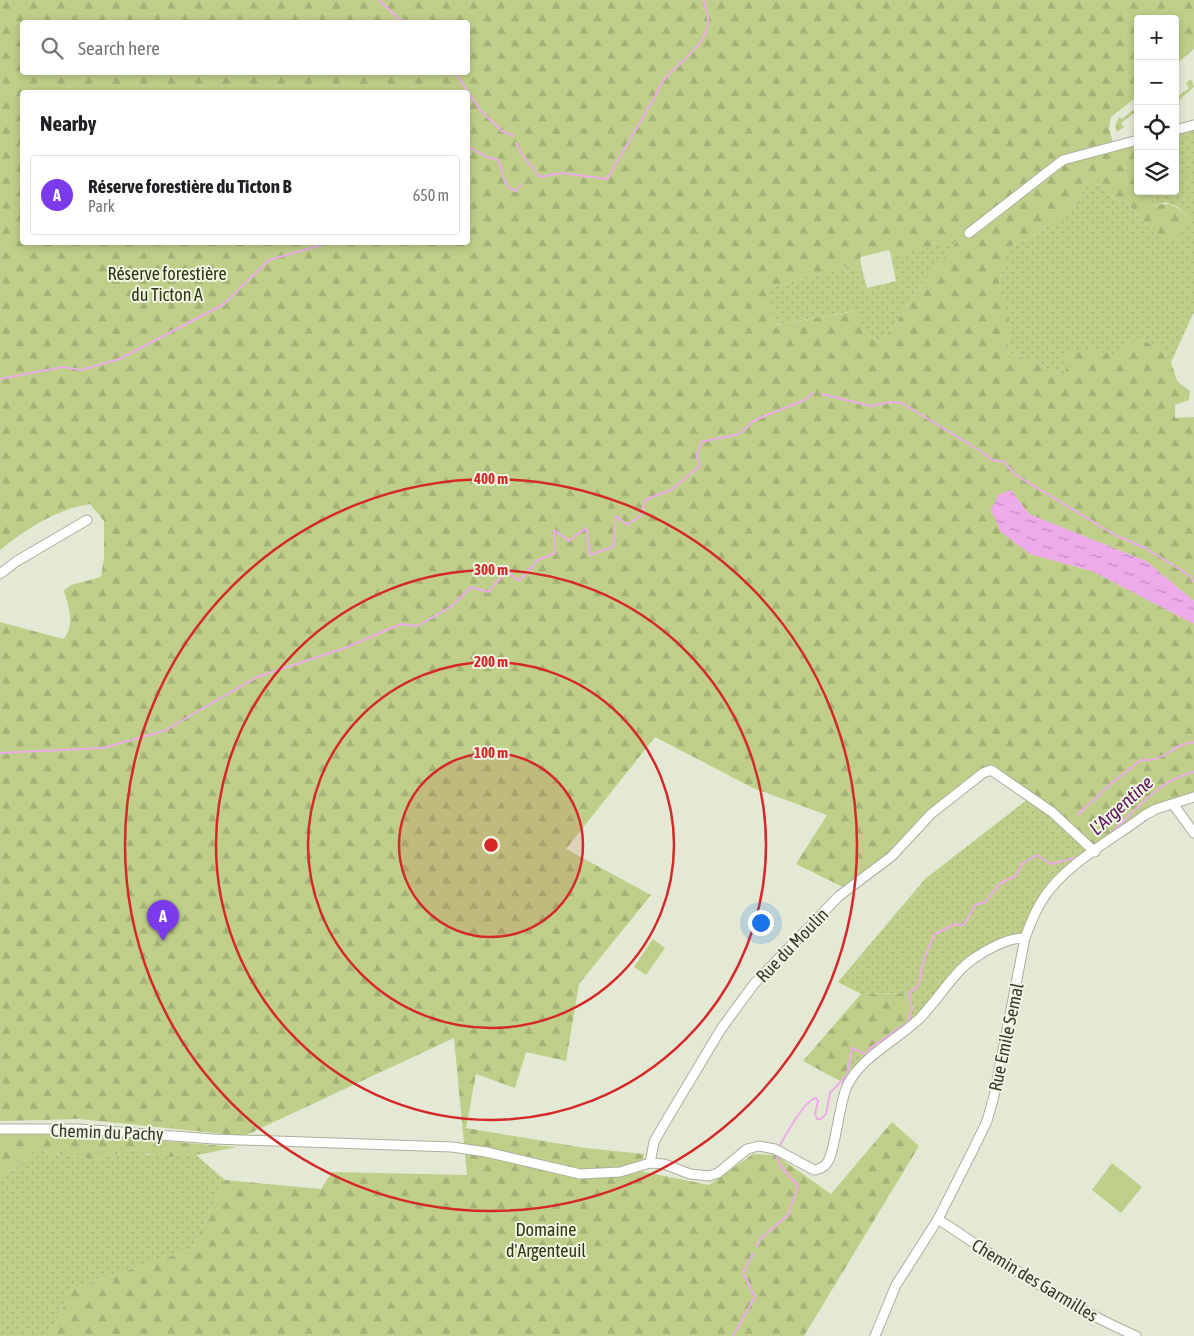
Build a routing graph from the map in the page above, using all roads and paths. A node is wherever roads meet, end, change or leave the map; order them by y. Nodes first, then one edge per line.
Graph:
1 (1194, 125) edge
2 (1179, 129) edge
3 (1134, 141) edge
4 (968, 233) dead end
5 (87, 520) dead end
6 (0, 574) edge
7 (1194, 797) edge
8 (1174, 804) junction
9 (1194, 833) edge
10 (1094, 852) junction
11 (1025, 938) junction
12 (0, 1130) edge
13 (650, 1163) junction
14 (938, 1219) junction
15 (875, 1336) edge
16 (1136, 1336) edge

1 - 2 street
3 - 4 street
5 - 6 street
7 - 8 street, Rue Emile Semal
8 - 9 street
8 - 10 street, Rue Emile Semal
10 - 11 street, Rue Emile Semal
10 - 13 street, Rue du Moulin
11 - 13 street
11 - 14 street, Rue Emile Semal
12 - 13 street, Chemin du Pachy
14 - 15 street, Rue Emile Semal
14 - 16 street, Chemin des Garmilles

